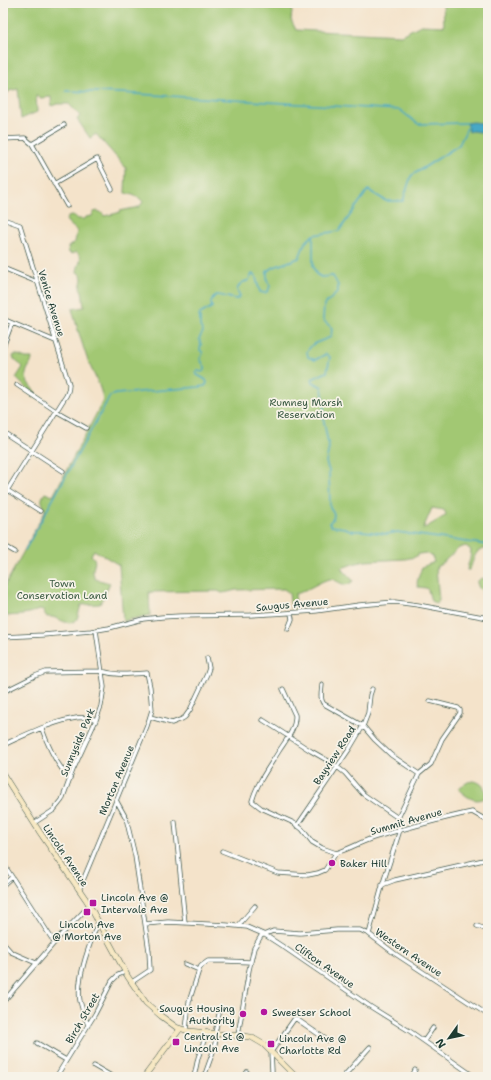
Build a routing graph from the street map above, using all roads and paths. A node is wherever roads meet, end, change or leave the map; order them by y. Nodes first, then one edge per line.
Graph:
1 (5, 87) dead end
2 (3, 93) edge
3 (64, 125) dead end
4 (3, 139) edge
5 (32, 144) junction
6 (54, 184) junction
7 (112, 189) dead end
8 (67, 206) dead end
9 (3, 219) edge
10 (3, 268) edge
11 (37, 282) junction
12 (3, 319) edge
13 (12, 323) junction
14 (55, 340) junction
15 (3, 347) edge
16 (17, 385) dead end
17 (56, 411) junction
18 (86, 428) dead end
19 (3, 432) edge
20 (32, 451) junction
21 (63, 471) dead end
22 (7, 490) junction
23 (3, 497) edge
24 (40, 511) dead end
25 (3, 545) edge
26 (15, 552) dead end
27 (291, 613) junction
28 (488, 619) edge
29 (288, 629) dead end
30 (96, 630) junction
31 (3, 637) edge
32 (207, 658) dead end
33 (101, 671) junction
34 (322, 684) dead end
35 (282, 689) dead end
36 (372, 689) dead end
37 (3, 692) edge
38 (430, 701) dead end
39 (150, 717) junction
40 (96, 720) junction
41 (263, 720) dead end
42 (363, 726) junction
43 (42, 729) junction
44 (289, 737) junction
45 (3, 745) edge
46 (337, 767) junction
47 (3, 774) edge
48 (419, 774) junction
49 (70, 778) junction
50 (116, 800) junction
51 (398, 818) junction
52 (488, 821) edge
53 (175, 822) dead end
54 (34, 823) junction
55 (297, 826) junction
56 (399, 831) junction
57 (222, 851) dead end
58 (336, 853) junction
59 (488, 859) edge
60 (3, 863) edge
61 (12, 877) junction
62 (3, 885) edge
63 (382, 885) junction
64 (79, 890) junction
65 (89, 906) junction
66 (255, 906) dead end
67 (98, 922) junction
68 (185, 922) junction
69 (145, 924) junction
70 (238, 926) junction
71 (477, 926) dead end
72 (488, 930) edge
73 (369, 934) junction
74 (265, 935) junction
75 (54, 942) junction
76 (3, 943) edge
77 (251, 962) junction
78 (36, 963) junction
79 (185, 964) dead end
80 (198, 970) junction
81 (125, 972) junction
82 (132, 982) junction
83 (3, 1002) edge
84 (219, 1014) dead end
85 (488, 1015) edge
86 (88, 1025) junction
87 (433, 1028) dead end
88 (180, 1029) junction
89 (186, 1030) junction
90 (207, 1032) junction
91 (216, 1033) junction
92 (238, 1035) junction
93 (327, 1040) dead end
94 (424, 1041) junction
95 (37, 1043) dead end
96 (370, 1047) dead end
97 (271, 1052) junction
98 (66, 1060) junction
99 (94, 1066) dead end
100 (415, 1070) dead end
101 (246, 1072) dead end
102 (56, 1077) edge
103 (113, 1077) edge
104 (144, 1077) edge
105 (194, 1077) edge
106 (204, 1077) edge
107 (244, 1077) edge
108 (270, 1077) edge
109 (296, 1077) edge
110 (343, 1077) edge
111 (412, 1077) edge
112 (475, 1077) edge

1 - 2 street
3 - 5 street
4 - 5 street
5 - 6 street
6 - 7 street
6 - 8 street
9 - 11 street, Venice Avenue
10 - 11 street
11 - 14 street, Venice Avenue
12 - 13 street
13 - 14 street
13 - 15 street
14 - 17 street, Venice Avenue
16 - 17 street
17 - 18 street
17 - 20 street
19 - 20 street
20 - 21 street
20 - 22 street
22 - 23 street
22 - 24 street
25 - 26 street
27 - 28 street, Saugus Avenue
27 - 29 street
27 - 30 street, Saugus Avenue
30 - 31 street, Saugus Avenue
30 - 33 street, Sunnyside Park
32 - 39 street
33 - 37 street
33 - 39 street, Morton Avenue
33 - 40 street, Sunnyside Park
34 - 42 street
35 - 44 street
36 - 42 street, Bayview Road
38 - 48 street
39 - 50 street, Morton Avenue
40 - 43 street
40 - 49 street, Sunnyside Park
41 - 44 street
42 - 46 street, Bayview Road
42 - 48 street
43 - 45 street
43 - 49 street
44 - 46 street
44 - 55 street
46 - 51 street
46 - 55 street, Bayview Road
47 - 54 main road, Lincoln Avenue
48 - 51 street
49 - 54 street, Sunnyside Park
50 - 64 street, Morton Avenue
50 - 69 street
51 - 56 street
52 - 56 street, Summit Avenue
53 - 68 street
54 - 64 main road, Lincoln Avenue
55 - 58 street
56 - 58 street, Summit Avenue
56 - 63 street
57 - 58 street
59 - 63 street
60 - 61 street
61 - 62 street
61 - 75 street
63 - 73 street
64 - 65 main road, Lincoln Avenue
65 - 67 main road, Lincoln Avenue
65 - 75 street
66 - 70 street
67 - 81 main road, Lincoln Avenue
67 - 86 street
68 - 69 street, Clifton Avenue
68 - 70 street, Clifton Avenue
69 - 82 street
70 - 74 street, Clifton Avenue
71 - 72 street
73 - 74 street, Western Avenue
73 - 85 street, Western Avenue
74 - 77 street
74 - 94 street, Clifton Avenue
75 - 78 street
76 - 78 street
77 - 80 street
77 - 92 street
78 - 83 street
79 - 80 street
80 - 89 street
81 - 82 main road, Lincoln Avenue
81 - 86 street, Birch Street
82 - 88 main road, Lincoln Avenue
84 - 91 street
86 - 98 street, Birch Street
87 - 94 street
88 - 89 main road, Lincoln Avenue
88 - 104 main road
89 - 90 main road, Lincoln Avenue
90 - 91 main road, Lincoln Avenue
90 - 105 street
91 - 92 main road, Lincoln Avenue
91 - 106 street
92 - 97 main road, Lincoln Avenue
93 - 97 street
94 - 112 street, Clifton Avenue
95 - 98 street
96 - 110 street
97 - 108 street
97 - 109 main road, Lincoln Avenue
98 - 102 street, Birch Street
99 - 103 street
100 - 111 street
101 - 107 street

